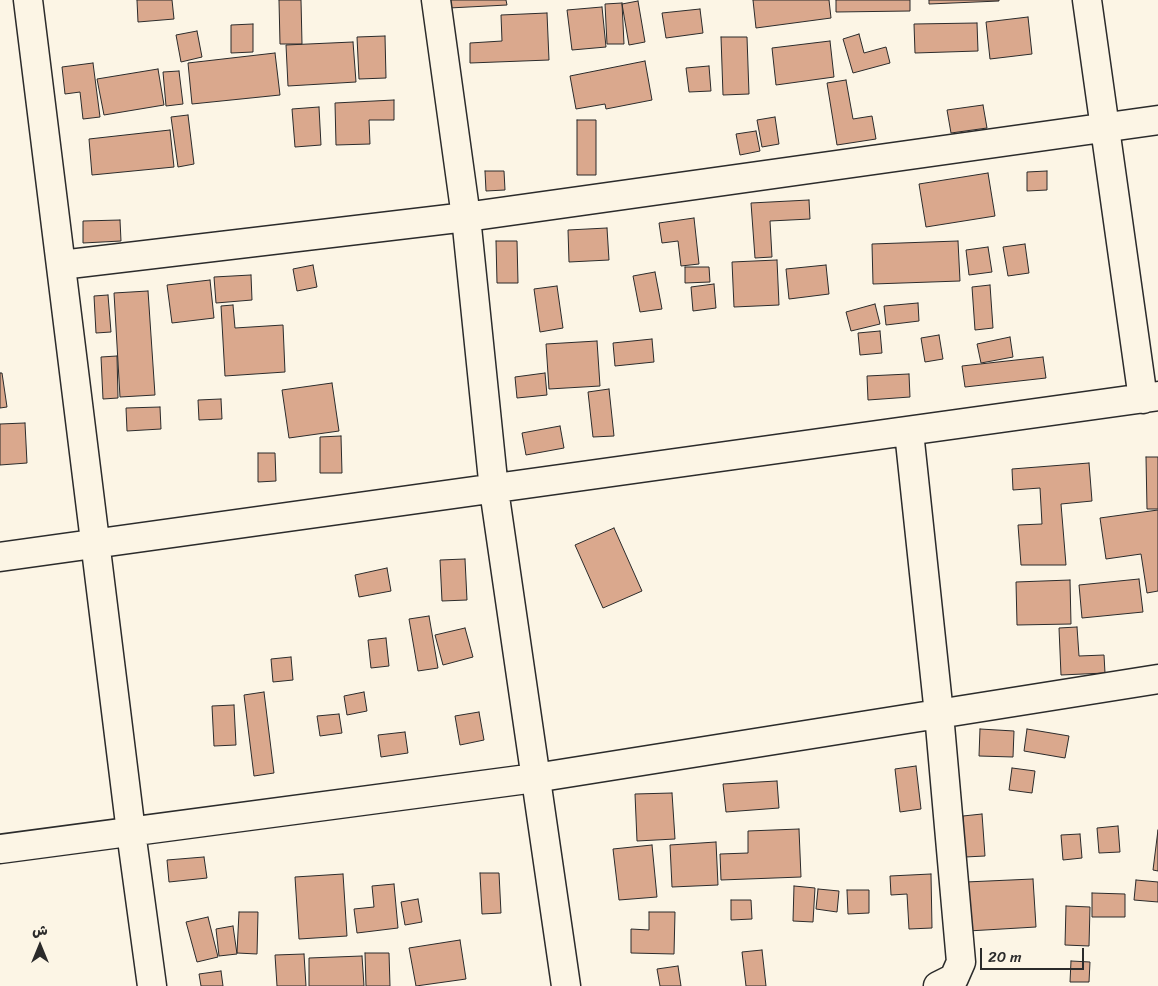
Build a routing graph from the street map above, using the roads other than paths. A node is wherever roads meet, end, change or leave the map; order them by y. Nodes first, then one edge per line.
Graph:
1 (28, 0) edge
2 (436, 0) edge
3 (1086, 0) edge
4 (1158, 120) edge
5 (1105, 127) junction
6 (466, 217) junction
7 (61, 265) junction
8 (1150, 398) edge
9 (909, 432) junction
10 (494, 490) junction
11 (96, 544) junction
12 (0, 557) edge
13 (1158, 679) edge
14 (939, 714) junction
15 (535, 778) junction
16 (130, 832) junction
17 (0, 849) edge
18 (152, 986) edge
19 (566, 986) edge
20 (938, 986) edge

1 - 7 street
2 - 6 street
3 - 5 street
4 - 5 street
5 - 6 street
5 - 8 street
6 - 7 street
6 - 10 street
7 - 11 street
8 - 9 street
9 - 10 street
9 - 14 street
10 - 11 street
10 - 15 street
11 - 12 street
11 - 16 street
13 - 14 street
14 - 15 street
14 - 20 street
15 - 16 street
15 - 19 street
16 - 17 street
16 - 18 street

